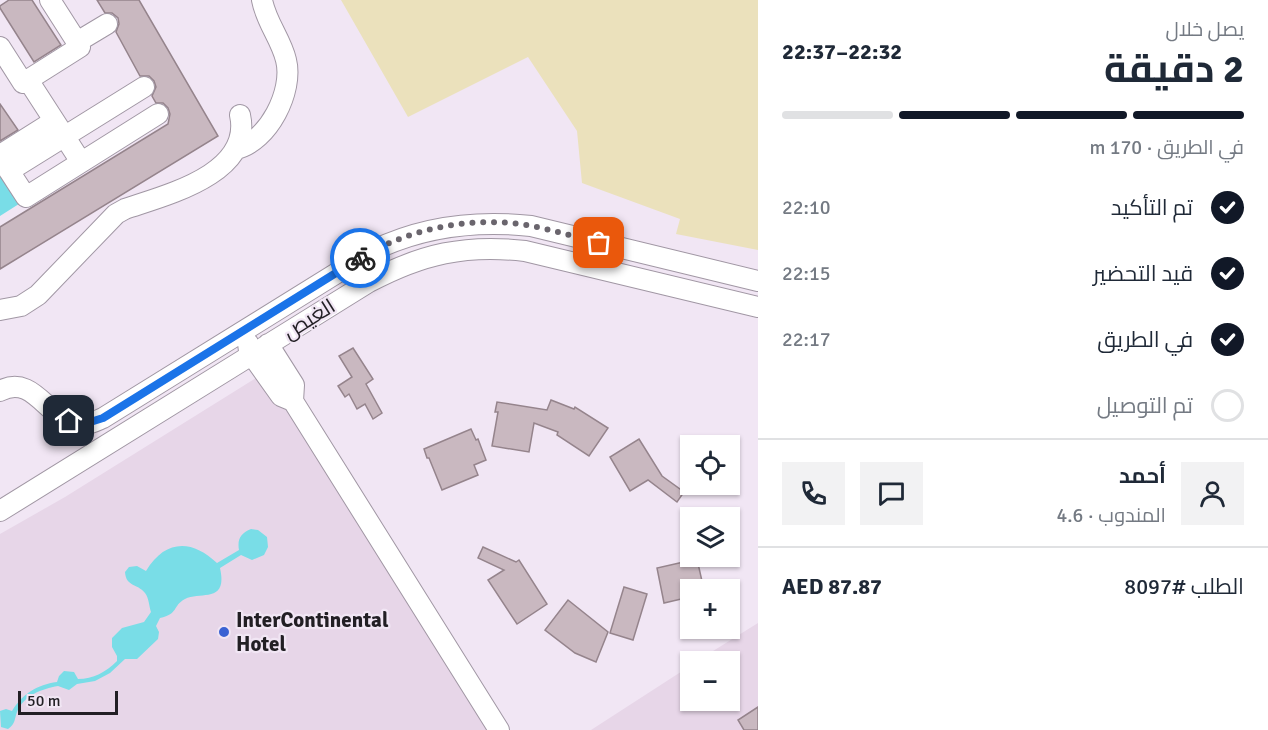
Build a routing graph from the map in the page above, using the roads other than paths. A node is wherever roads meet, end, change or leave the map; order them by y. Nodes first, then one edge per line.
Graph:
1 (50, 0) edge
2 (261, 0) edge
3 (107, 24) dead end
4 (77, 42) junction
5 (0, 47) edge
6 (28, 80) junction
7 (144, 87) dead end
8 (158, 114) dead end
9 (240, 115) dead end
10 (59, 129) junction
11 (236, 149) junction
12 (23, 151) junction
13 (3, 161) edge
14 (81, 162) junction
15 (45, 185) junction
16 (758, 281) edge
17 (285, 304) junction
18 (758, 307) edge
19 (0, 310) edge
20 (260, 350) junction
21 (0, 391) edge
22 (0, 511) edge
23 (499, 730) edge

1 - 4 street
2 - 11 street
3 - 4 street
4 - 6 street
5 - 6 street
6 - 10 street
7 - 10 street
8 - 14 street
9 - 11 street
10 - 12 street
10 - 14 street
11 - 19 street
12 - 13 street
12 - 15 street
13 - 15 street
14 - 15 street
16 - 17 street, الغيص
17 - 20 street
17 - 21 street, الغيص
18 - 20 street, الغيص
20 - 22 street, الغيص
20 - 23 street

